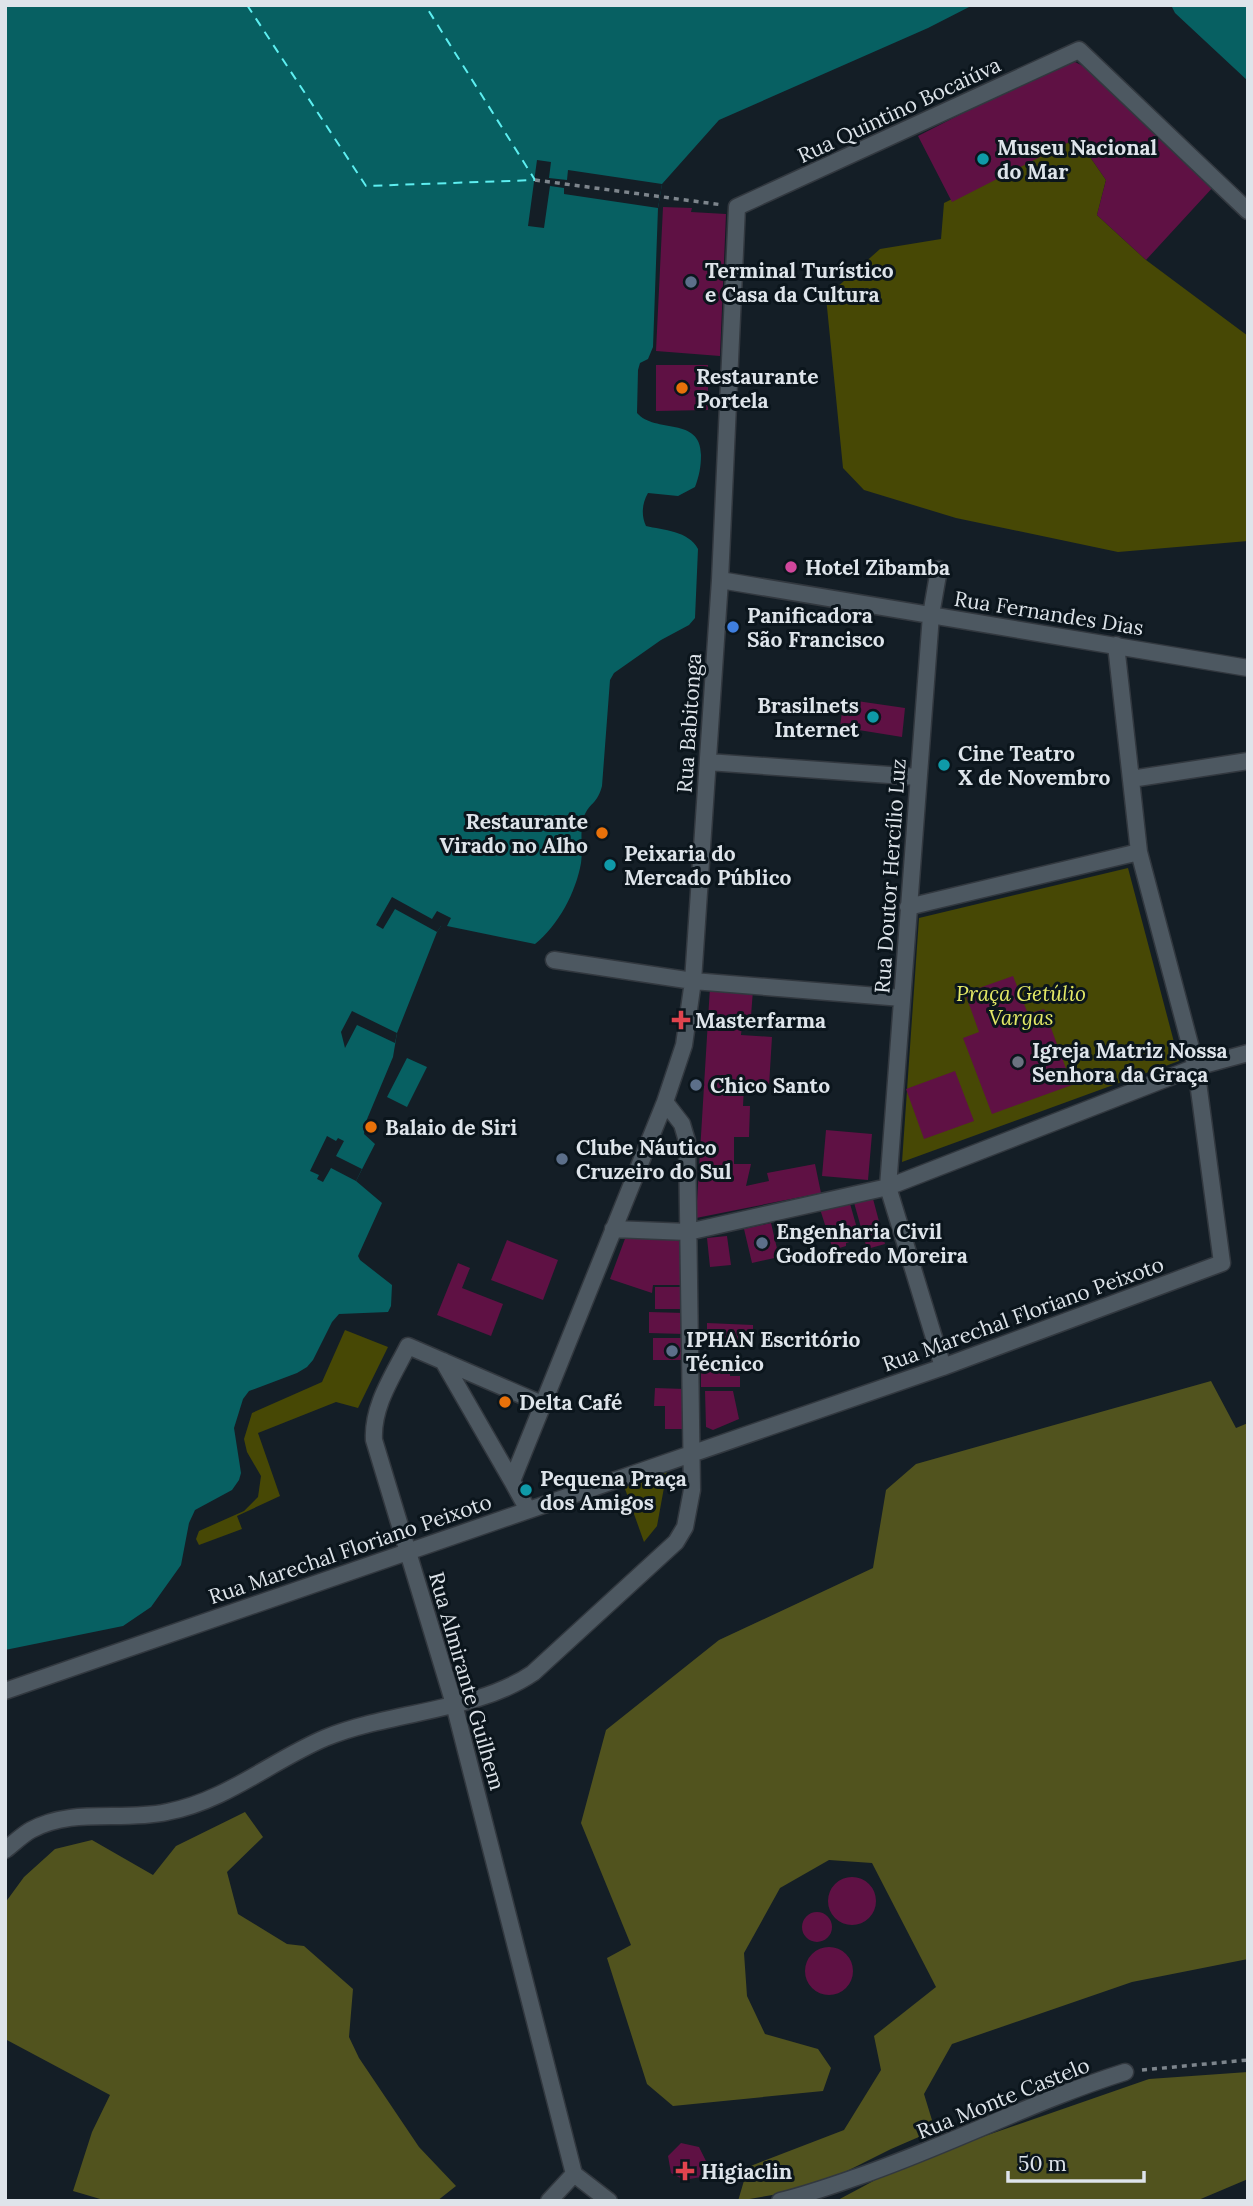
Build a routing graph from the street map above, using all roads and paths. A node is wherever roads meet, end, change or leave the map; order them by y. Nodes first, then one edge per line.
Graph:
1 (535, 180) dead end
2 (737, 207) junction
3 (1248, 211) edge
4 (939, 569) dead end
5 (720, 580) junction
6 (931, 615) junction
7 (1116, 645) junction
8 (1248, 668) edge
9 (1248, 761) edge
10 (708, 762) junction
11 (918, 777) junction
12 (1131, 779) junction
13 (1139, 852) junction
14 (908, 907) junction
15 (554, 960) dead end
16 (692, 981) junction
17 (902, 998) junction
18 (1248, 1053) edge
19 (1196, 1067) junction
20 (666, 1102) junction
21 (888, 1187) junction
22 (613, 1228) junction
23 (688, 1232) junction
24 (443, 1361) junction
25 (943, 1367) junction
26 (542, 1404) junction
27 (692, 1453) junction
28 (512, 1481) junction
29 (528, 1510) junction
30 (408, 1551) junction
31 (5, 1691) edge
32 (454, 1704) junction
33 (5, 1850) edge
34 (1248, 2060) edge
35 (1125, 2072) joint
36 (574, 2174) junction
37 (549, 2201) edge
38 (609, 2201) edge
39 (780, 2201) edge

1 - 2 path
2 - 3 street, Rua Quintino Bocaiúva
2 - 5 street, Rua Babitonga
4 - 6 street, Rua Doutor Hercílio Luz
5 - 6 street, Rua Fernandes Dias
5 - 10 street, Rua Babitonga
6 - 7 street, Rua Fernandes Dias
6 - 11 street, Rua Doutor Hercílio Luz
7 - 8 street, Rua Fernandes Dias
7 - 12 street
9 - 12 street
10 - 11 street
10 - 16 street, Rua Babitonga
11 - 14 street, Rua Doutor Hercílio Luz
12 - 13 street
13 - 14 street
13 - 19 street
14 - 17 street, Rua Doutor Hercílio Luz
15 - 16 street
16 - 17 street
16 - 20 street, Rua Babitonga
17 - 21 street, Rua Doutor Hercílio Luz
18 - 19 street
19 - 21 street
19 - 25 street, Rua Marechal Floriano Peixoto
20 - 22 street, Rua Babitonga
20 - 23 street
21 - 23 street
21 - 25 street
22 - 23 street
22 - 26 street, Rua Babitonga
23 - 27 street
24 - 26 street, Rua Almirante Guilhem
24 - 28 street
24 - 30 street, Rua Almirante Guilhem
25 - 27 street, Rua Marechal Floriano Peixoto
26 - 28 street, Rua Babitonga
27 - 29 street, Rua Marechal Floriano Peixoto
27 - 32 street
28 - 29 street
29 - 30 street, Rua Marechal Floriano Peixoto
30 - 31 street, Rua Marechal Floriano Peixoto
30 - 32 street, Rua Almirante Guilhem
32 - 33 street
32 - 36 street, Rua Almirante Guilhem
34 - 35 path
35 - 39 street, Rua Monte Castelo
36 - 37 street
36 - 38 street

